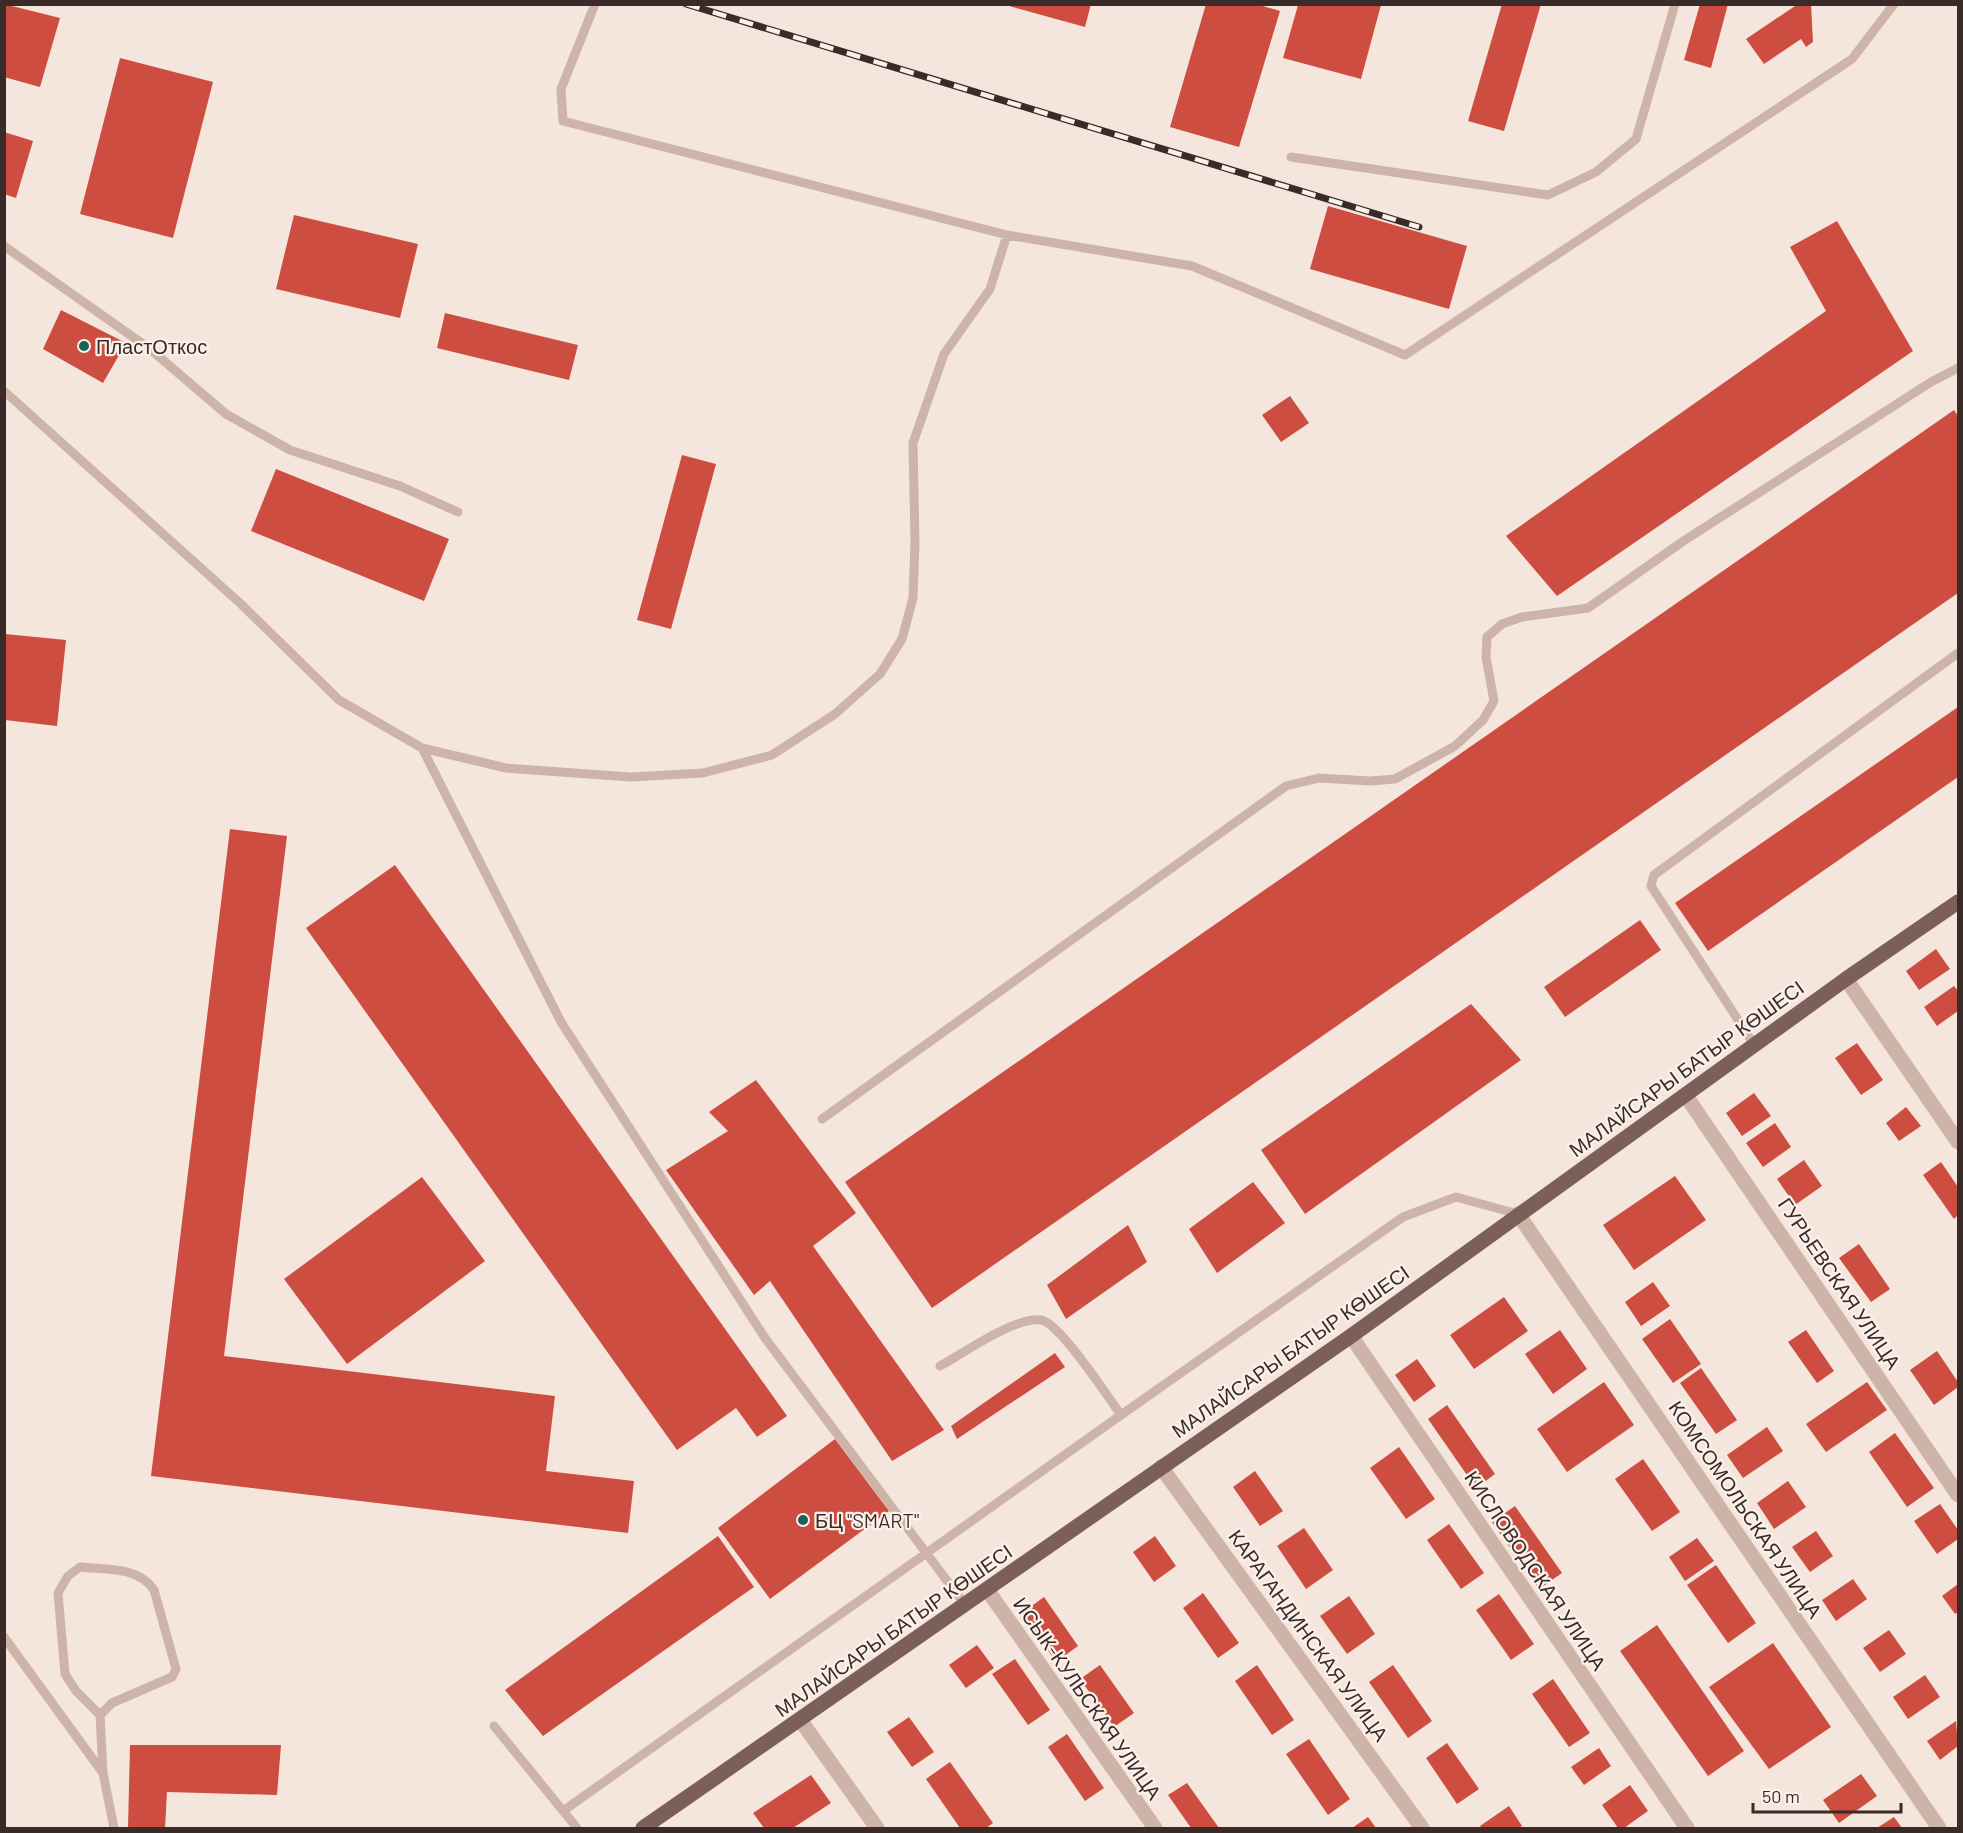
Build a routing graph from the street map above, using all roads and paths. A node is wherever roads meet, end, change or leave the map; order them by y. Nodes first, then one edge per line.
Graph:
1 (595, 4) edge
2 (1675, 4) edge
3 (1894, 4) edge
4 (1291, 157) dead end
5 (1007, 235) junction
6 (4, 246) edge
7 (1959, 368) edge
8 (4, 391) edge
9 (458, 512) dead end
10 (1959, 653) edge
11 (422, 748) junction
12 (1959, 902) edge
13 (1846, 979) junction
14 (1755, 1046) junction
15 (1686, 1096) junction
16 (822, 1119) dead end
17 (1959, 1142) edge
18 (1518, 1214) junction
19 (1351, 1336) junction
20 (940, 1366) dead end
21 (1121, 1415) junction
22 (1161, 1467) junction
23 (1959, 1495) edge
24 (927, 1553) junction
25 (988, 1591) junction
26 (966, 1606) junction
27 (4, 1637) edge
28 (100, 1715) junction
29 (801, 1720) junction
30 (494, 1726) dead end
31 (103, 1773) junction
32 (563, 1811) junction
33 (114, 1828) edge
34 (578, 1828) edge
35 (643, 1828) edge
36 (877, 1828) edge
37 (1155, 1828) edge
38 (1422, 1828) edge
39 (1687, 1828) edge
40 (1939, 1828) edge

1 - 5 lane
2 - 4 lane
3 - 5 lane
5 - 11 lane
6 - 9 lane
7 - 16 lane
8 - 11 lane
10 - 14 lane
11 - 24 lane
12 - 13 main road, МАЛАЙСАРЫ БАТЫР КӨШЕСІ
13 - 14 main road, МАЛАЙСАРЫ БАТЫР КӨШЕСІ
13 - 17 street
14 - 15 main road, МАЛАЙСАРЫ БАТЫР КӨШЕСІ
15 - 18 main road, МАЛАЙСАРЫ БАТЫР КӨШЕСІ
15 - 23 street, ГУРЬЕВСКАЯ УЛИЦА
18 - 19 main road, МАЛАЙСАРЫ БАТЫР КӨШЕСІ
18 - 21 lane
18 - 40 street, КОМСОМОЛЬСКАЯ УЛИЦА
19 - 22 main road, МАЛАЙСАРЫ БАТЫР КӨШЕСІ
19 - 39 street, КИСЛОВОДСКАЯ УЛИЦА
20 - 21 lane
21 - 24 lane
22 - 25 main road, МАЛАЙСАРЫ БАТЫР КӨШЕСІ
22 - 38 street, КАРАГАНДИНСКАЯ УЛИЦА
24 - 26 lane
24 - 32 lane
25 - 26 main road, МАЛАЙСАРЫ БАТЫР КӨШЕСІ
25 - 37 street, ИСЫК-КУЛЬСКАЯ УЛИЦА
26 - 29 main road, МАЛАЙСАРЫ БАТЫР КӨШЕСІ
27 - 31 lane
28 - 28 lane
28 - 31 lane
29 - 35 main road, МАЛАЙСАРЫ БАТЫР КӨШЕСІ
29 - 36 street
30 - 32 lane
31 - 33 lane
32 - 34 lane

